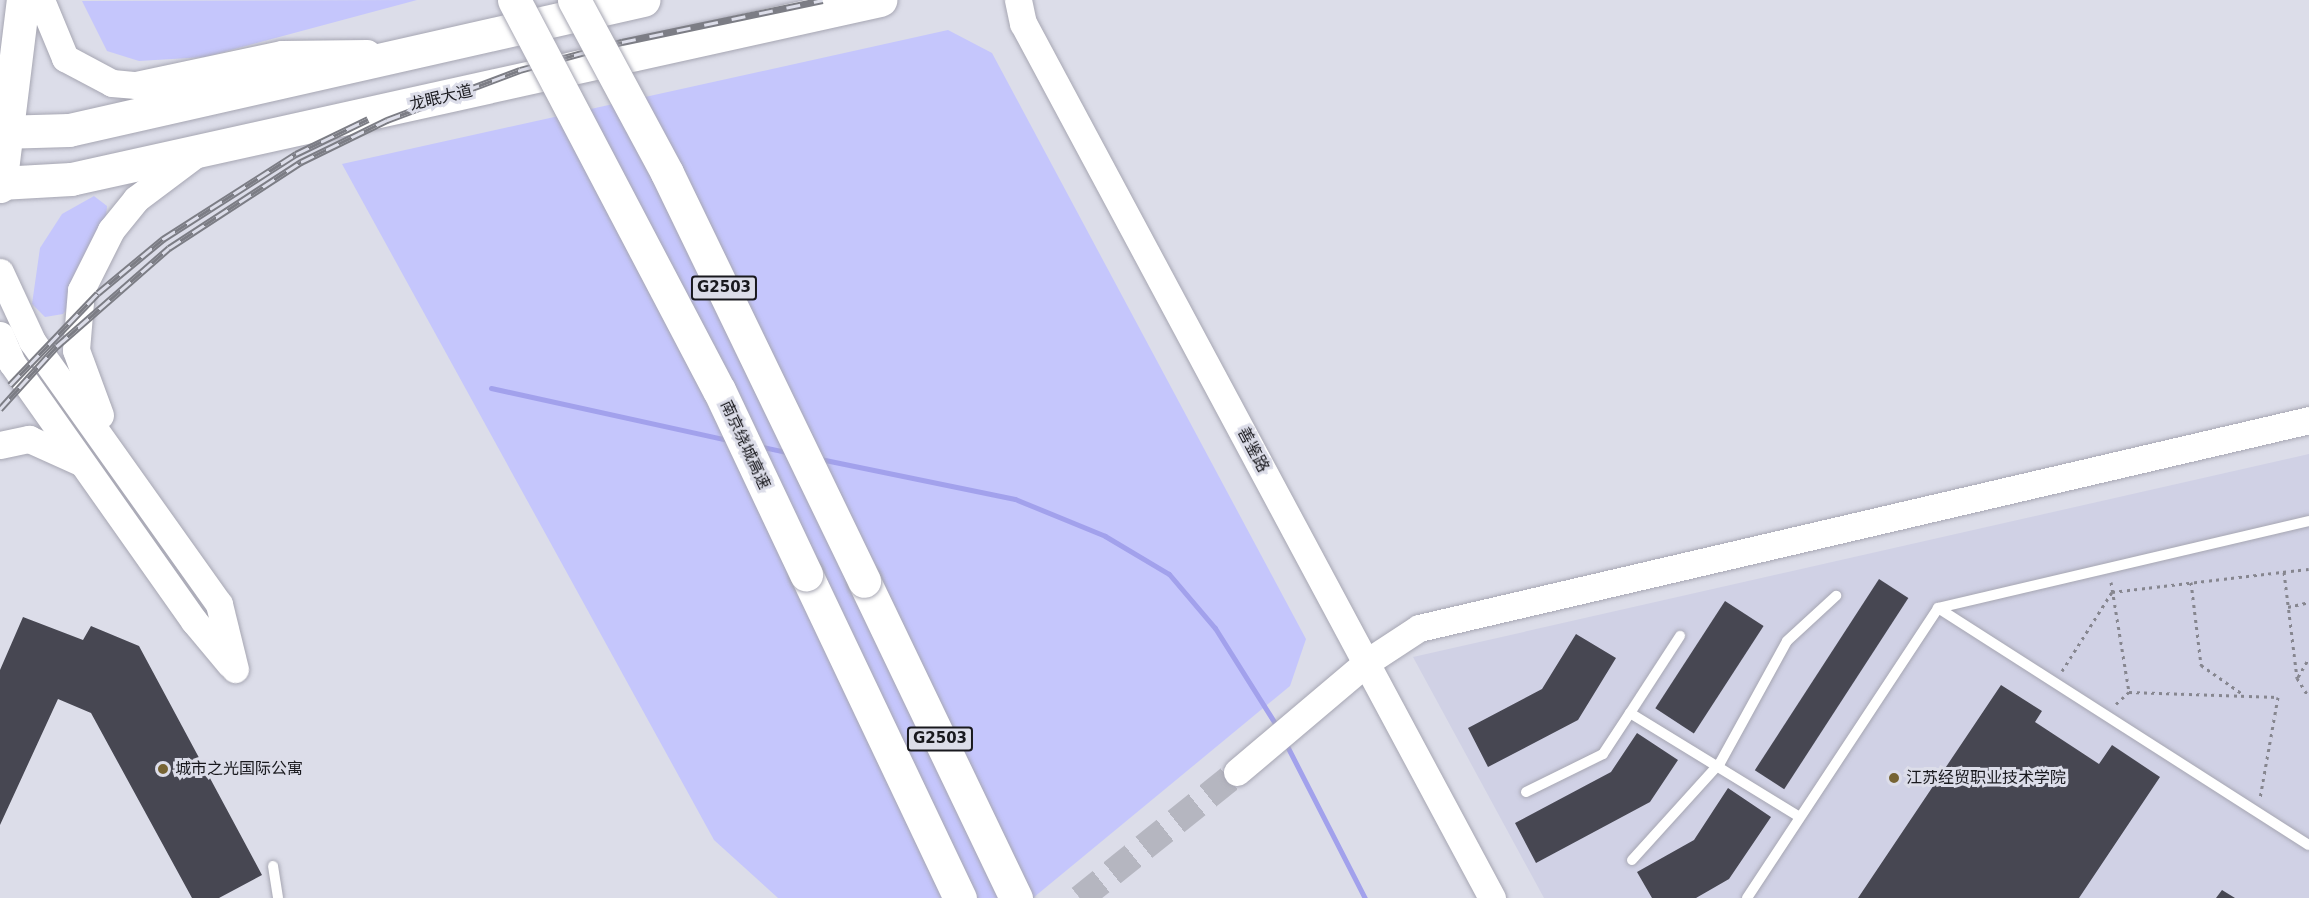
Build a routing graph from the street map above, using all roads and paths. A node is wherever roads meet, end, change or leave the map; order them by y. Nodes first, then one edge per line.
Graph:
1 (23, 0) edge
2 (34, 0) edge
3 (41, 0) edge
4 (514, 0) edge
5 (574, 0) edge
6 (643, 0) edge
7 (880, 0) edge
8 (1018, 0) edge
9 (411, 53) junction
10 (17, 66) junction
11 (3, 132) edge
12 (201, 152) junction
13 (0, 184) edge
14 (0, 272) edge
15 (0, 335) edge
16 (2309, 420) edge
17 (0, 445) edge
18 (99, 482) junction
19 (2309, 521) edge
20 (165, 530) junction
21 (2108, 568) junction
22 (2309, 569) edge
23 (2284, 572) junction
24 (2192, 582) junction
25 (2112, 592) junction
26 (1836, 596) dead end
27 (2309, 602) edge
28 (2288, 607) junction
29 (1938, 608) junction
30 (1680, 636) dead end
31 (2309, 658) edge
32 (1367, 662) junction
33 (2297, 678) junction
34 (2054, 682) junction
35 (2129, 692) junction
36 (2245, 696) junction
37 (2309, 697) edge
38 (1630, 713) junction
39 (2105, 715) junction
40 (1720, 763) junction
41 (1237, 772) tunnel mouth
42 (1526, 792) dead end
43 (2258, 812) junction
44 (1800, 817) junction
45 (2309, 845) edge
46 (1632, 860) dead end
47 (273, 866) dead end
48 (278, 898) edge
49 (960, 898) edge
50 (1016, 898) edge
51 (1491, 898) edge
52 (1746, 898) edge

1 - 10 main road
2 - 10 street
3 - 9 street
4 - 49 main road, 南京绕城高速 / G2503, bridge
5 - 50 main road, G2503, bridge
6 - 9 main road
7 - 12 main road, 龙眠大道
8 - 32 street, 善鉴路
9 - 11 main road
10 - 11 main road
11 - 13 main road
12 - 13 main road, 龙眠大道
12 - 20 street
14 - 20 street
15 - 18 street
16 - 32 street
17 - 18 street
18 - 20 street
19 - 21 lane
21 - 25 path
21 - 29 lane
22 - 23 path
23 - 24 path
23 - 28 path
24 - 25 path
24 - 36 path
25 - 34 path
25 - 35 path
26 - 40 lane
27 - 28 path
28 - 33 path
29 - 34 lane
29 - 44 lane
30 - 38 lane
31 - 33 path
32 - 41 street
32 - 51 street, 善鉴路
33 - 37 path
34 - 39 lane
35 - 36 path
35 - 39 path
36 - 43 path
38 - 40 lane
38 - 42 lane
39 - 43 lane
40 - 44 lane
40 - 46 lane
43 - 45 lane
44 - 52 lane
47 - 48 lane

